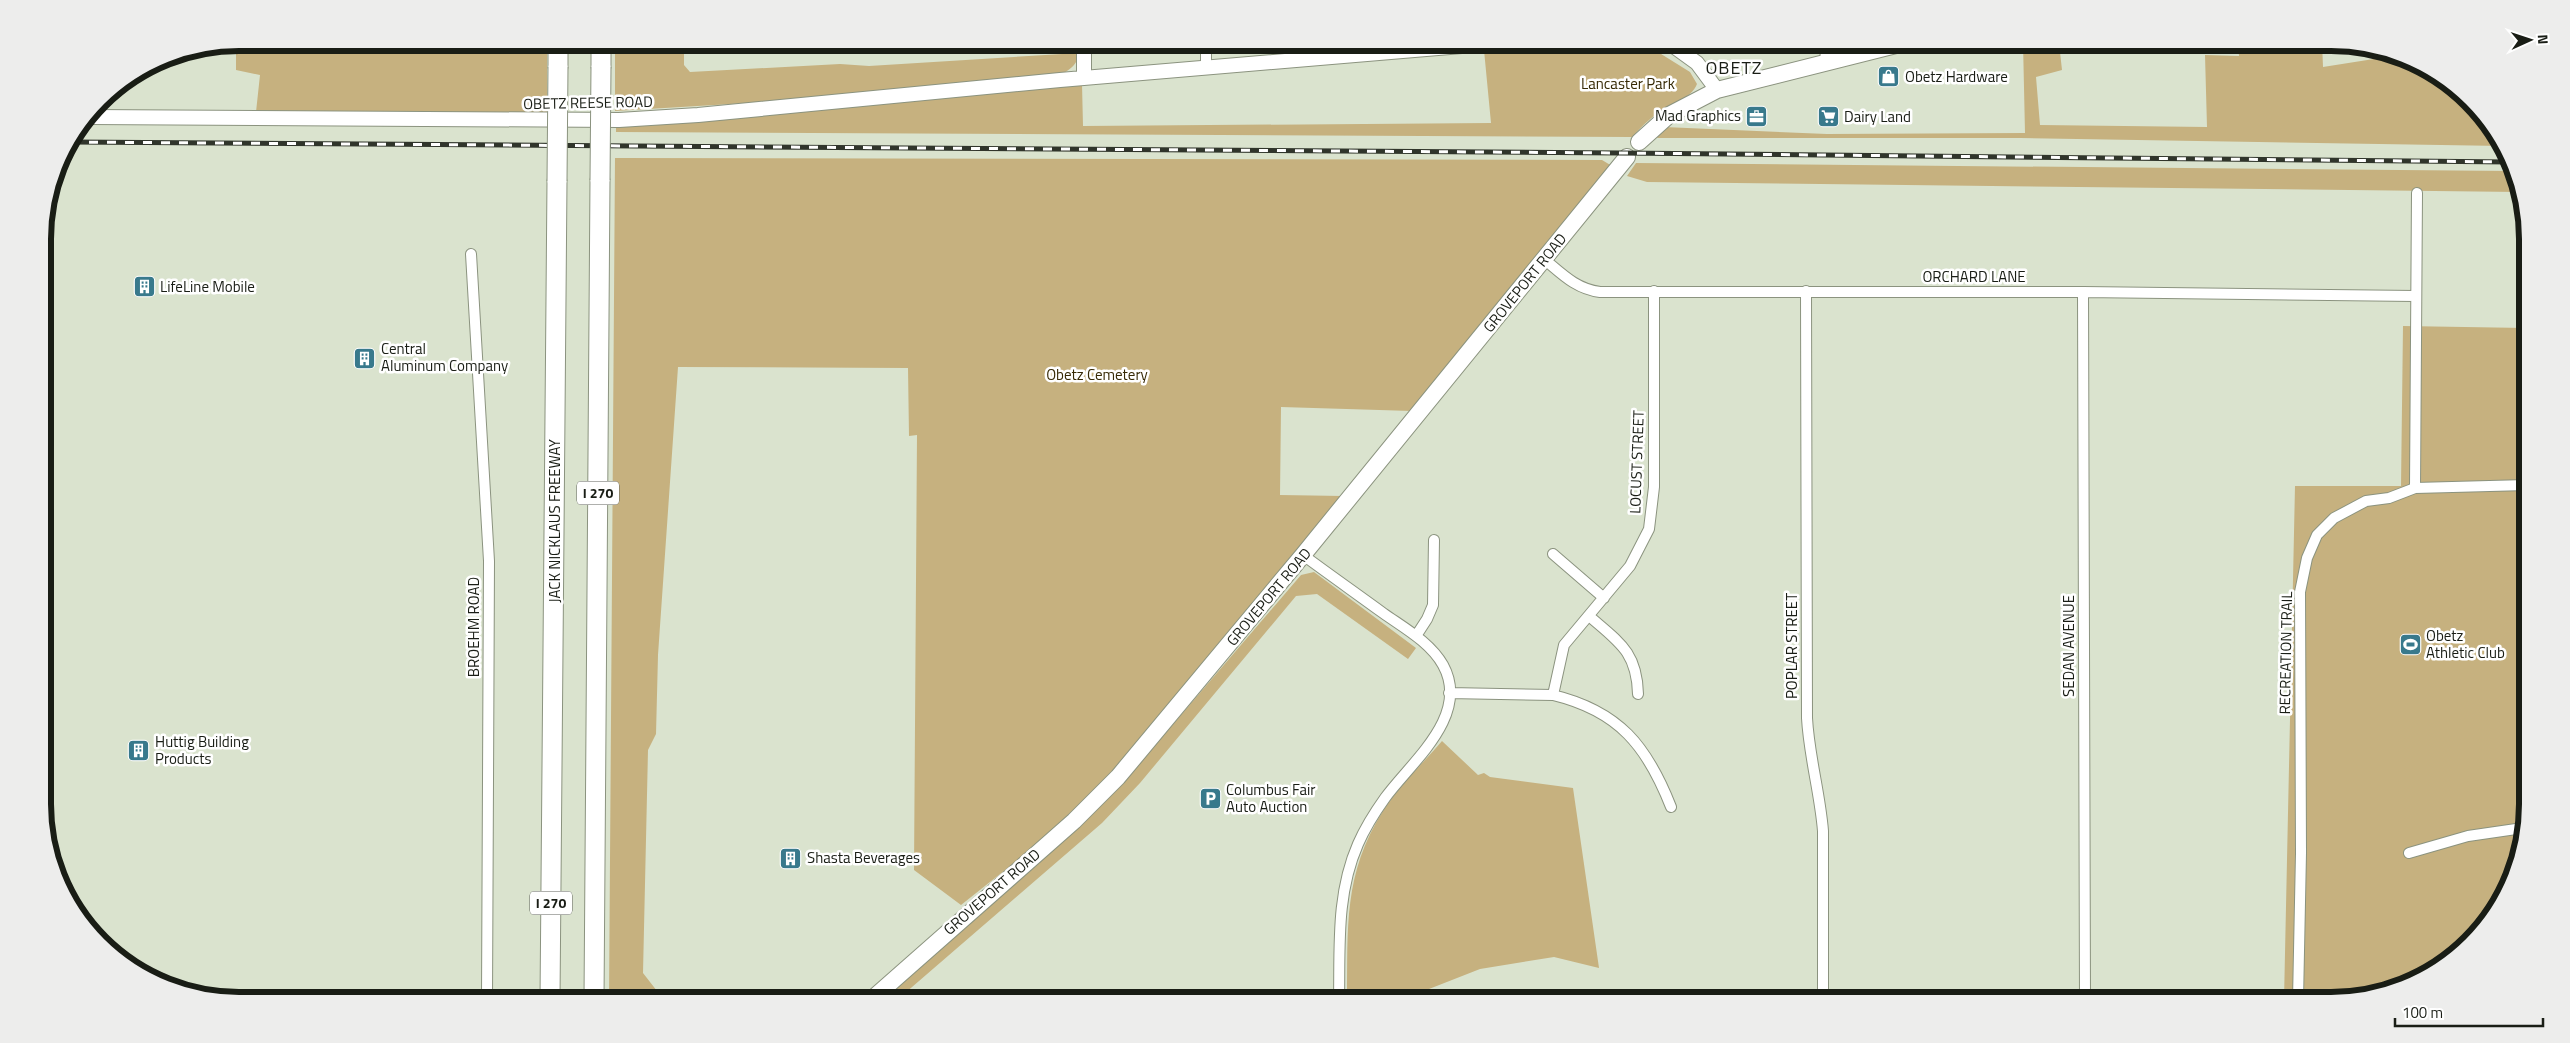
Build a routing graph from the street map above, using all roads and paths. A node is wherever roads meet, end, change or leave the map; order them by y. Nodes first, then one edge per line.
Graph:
1 (558, 51) edge
2 (601, 51) edge
3 (1084, 51) edge
4 (1206, 51) edge
5 (1322, 51) edge
6 (1386, 51) edge
7 (1680, 51) edge
8 (1825, 51) edge
9 (1873, 51) edge
10 (1322, 58) junction
11 (1826, 63) junction
12 (1206, 69) junction
13 (1084, 78) junction
14 (1717, 90) junction
15 (96, 117) edge
16 (1639, 142) dead end
17 (1627, 157) dead end
18 (2417, 194) dead end
19 (471, 254) dead end
20 (1544, 259) junction
21 (1654, 291) junction
22 (1806, 291) junction
23 (2083, 292) junction
24 (2415, 296) junction
25 (2519, 485) edge
26 (2415, 488) junction
27 (1434, 540) dead end
28 (1553, 554) dead end
29 (1303, 556) junction
30 (1604, 598) junction
31 (1590, 616) junction
32 (1416, 636) junction
33 (1449, 693) junction
34 (1638, 694) dead end
35 (1553, 695) junction
36 (1671, 807) dead end
37 (2517, 829) edge
38 (2409, 853) dead end
39 (487, 992) edge
40 (550, 992) edge
41 (594, 992) edge
42 (880, 992) edge
43 (1339, 992) edge
44 (1823, 992) edge
45 (2085, 992) edge
46 (2298, 992) edge

1 - 40 highway, JACK NICKLAUS FREEWAY / I 270, bridge
2 - 41 highway, I 270, bridge
3 - 13 street
4 - 12 street
5 - 10 street
6 - 10 street, OBETZ REESE ROAD
7 - 14 street
8 - 11 street
9 - 11 main road
10 - 12 street, OBETZ REESE ROAD
11 - 14 main road
12 - 13 street, OBETZ REESE ROAD
13 - 15 street, OBETZ REESE ROAD
14 - 16 main road
17 - 20 main road, GROVEPORT ROAD
18 - 24 street
19 - 39 street, BROEHM ROAD
20 - 21 street, ORCHARD LANE
20 - 29 main road, GROVEPORT ROAD
21 - 22 street, ORCHARD LANE
21 - 30 street, LOCUST STREET
22 - 23 street, ORCHARD LANE
22 - 44 street, POPLAR STREET
23 - 24 street, ORCHARD LANE
23 - 45 street, SEDAN AVENUE
24 - 26 street
25 - 26 street, RECREATION TRAIL
26 - 46 street, RECREATION TRAIL
27 - 32 street
28 - 30 street
29 - 32 street
29 - 42 main road, GROVEPORT ROAD
30 - 31 street, LOCUST STREET
31 - 34 street
31 - 35 street, LOCUST STREET
32 - 33 street
33 - 35 street
33 - 43 street
35 - 36 street
37 - 38 street

